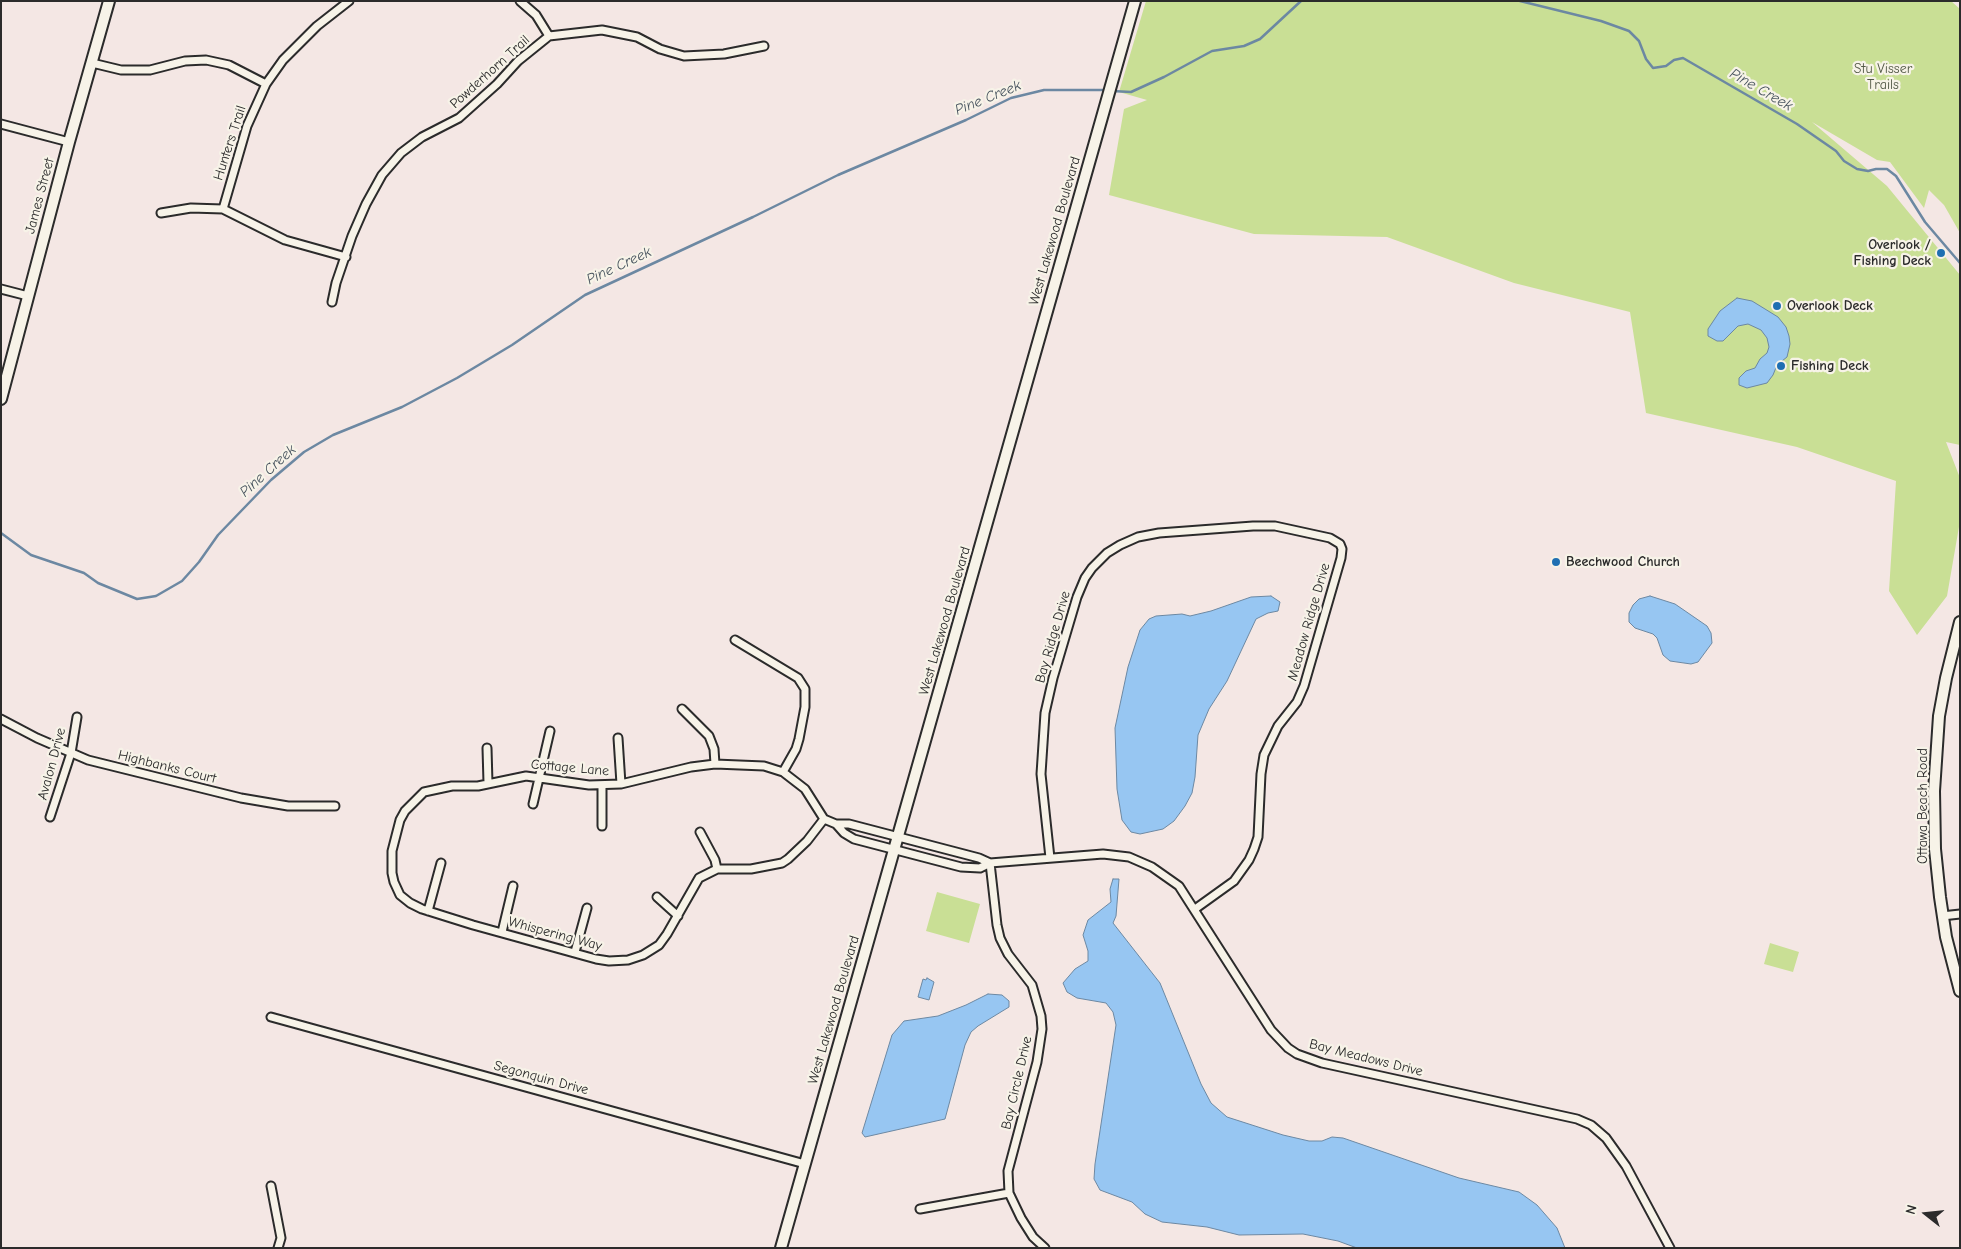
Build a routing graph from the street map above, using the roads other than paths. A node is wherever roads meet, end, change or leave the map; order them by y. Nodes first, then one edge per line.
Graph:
1 (109, 1) edge
2 (349, 1) edge
3 (520, 1) edge
4 (1135, 1) edge
5 (549, 36) junction
6 (764, 46) dead end
7 (92, 63) junction
8 (266, 84) junction
9 (1, 124) edge
10 (68, 142) junction
11 (223, 209) junction
12 (161, 213) dead end
13 (346, 257) junction
14 (1, 289) edge
15 (28, 296) junction
16 (332, 302) dead end
17 (1, 399) edge
18 (1340, 544) joint
19 (1960, 622) edge
20 (735, 640) dead end
21 (682, 709) dead end
22 (78, 717) dead end
23 (1, 719) edge
24 (550, 731) dead end
25 (618, 738) dead end
26 (486, 748) dead end
27 (71, 753) junction
28 (715, 764) junction
29 (783, 772) junction
30 (540, 777) junction
31 (488, 783) junction
32 (621, 784) junction
33 (602, 785) junction
34 (533, 804) dead end
35 (335, 806) dead end
36 (50, 817) dead end
37 (824, 819) junction
38 (836, 824) junction
39 (602, 826) dead end
40 (700, 832) dead end
41 (898, 837) junction
42 (395, 840) joint
43 (894, 850) junction
44 (1050, 858) junction
45 (441, 863) dead end
46 (990, 863) junction
47 (717, 868) junction
48 (514, 886) dead end
49 (657, 897) dead end
50 (587, 908) dead end
51 (1195, 909) junction
52 (428, 911) junction
53 (1960, 914) edge
54 (678, 916) junction
55 (1942, 916) junction
56 (502, 932) junction
57 (575, 952) junction
58 (1960, 991) edge
59 (271, 1017) dead end
60 (805, 1164) junction
61 (271, 1186) dead end
62 (1009, 1192) junction
63 (920, 1209) dead end
64 (278, 1248) edge
65 (781, 1248) edge
66 (1045, 1248) edge
67 (1670, 1248) edge

1 - 7 street, James Street
2 - 8 street, Hunters Trail
3 - 5 street
4 - 41 street, West Lakewood Boulevard
5 - 6 street, Powderhorn Trail
5 - 13 street, Powderhorn Trail
7 - 8 street
7 - 10 street, James Street
8 - 11 street, Hunters Trail
9 - 10 street
10 - 15 street, James Street
11 - 12 street
11 - 13 street
13 - 16 street, Powderhorn Trail
14 - 15 street
15 - 17 street, James Street
18 - 44 street, Bay Ridge Drive
18 - 51 street, Meadow Ridge Drive
19 - 55 street, Ottawa Beach Road
20 - 29 street
21 - 28 street
22 - 27 street, Avalon Drive
23 - 27 street, Highbanks Court
24 - 30 street
25 - 32 street
26 - 31 street
27 - 35 street, Highbanks Court
27 - 36 street, Avalon Drive
28 - 29 street, Cottage Lane
28 - 32 street, Cottage Lane
29 - 37 street, Cottage Lane
30 - 31 street, Cottage Lane
30 - 33 street, Cottage Lane
30 - 34 street
31 - 42 street, Cottage Lane
32 - 33 street, Cottage Lane
33 - 39 street
37 - 38 street
37 - 47 street
38 - 41 street
38 - 43 street
40 - 47 street
41 - 43 street, West Lakewood Boulevard
41 - 46 street, Bay Meadows Drive
42 - 52 street, Whispering Way
43 - 46 street, Bay Meadows Drive
43 - 60 street, West Lakewood Boulevard
44 - 46 street, Bay Meadows Drive
44 - 51 street, Bay Meadows Drive
45 - 52 street
46 - 62 street, Bay Circle Drive
47 - 54 street, Whispering Way
48 - 56 street
49 - 54 street
50 - 57 street
51 - 67 street, Bay Meadows Drive
52 - 56 street, Whispering Way
53 - 55 street
54 - 57 street, Whispering Way
55 - 58 street, Ottawa Beach Road
56 - 57 street, Whispering Way
59 - 60 street, Segonquin Drive
60 - 65 street, West Lakewood Boulevard
61 - 64 street
62 - 63 street
62 - 66 street, Bay Circle Drive

